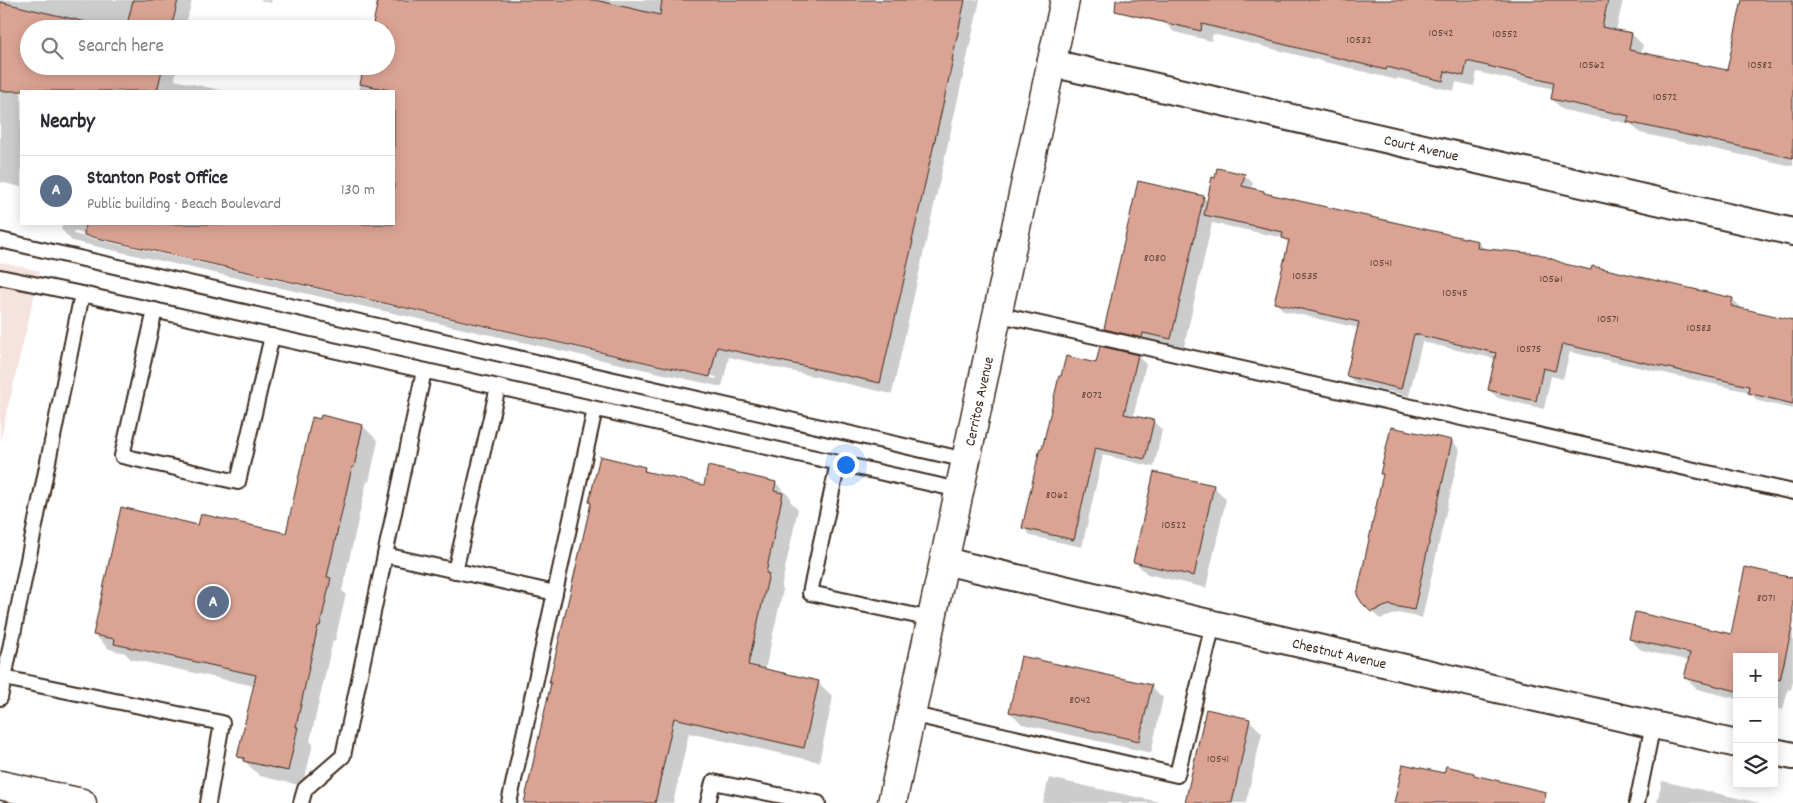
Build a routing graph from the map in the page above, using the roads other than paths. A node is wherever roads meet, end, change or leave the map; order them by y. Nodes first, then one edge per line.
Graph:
1 (1065, 0) edge
2 (1051, 63) junction
3 (1793, 232) edge
4 (0, 240) edge
5 (0, 277) edge
6 (82, 294) junction
7 (155, 310) junction
8 (996, 314) junction
9 (272, 336) junction
10 (424, 370) junction
11 (498, 387) junction
12 (595, 409) junction
13 (966, 460) junction
14 (838, 463) junction
15 (959, 490) junction
16 (1793, 492) edge
17 (385, 555) junction
18 (944, 561) junction
19 (455, 571) junction
20 (555, 593) junction
21 (931, 619) junction
22 (1212, 624) junction
23 (4, 678) junction
24 (0, 698) edge
25 (910, 714) junction
26 (1653, 724) junction
27 (1733, 743) edge
28 (1778, 753) edge
29 (1793, 756) edge
30 (0, 785) edge
31 (82, 803) edge
32 (208, 803) edge
33 (301, 803) edge
34 (509, 803) edge
35 (708, 803) edge
36 (818, 803) edge
37 (892, 803) edge
38 (1637, 803) edge

1 - 2 street, Cerritos Avenue
2 - 3 street, Court Avenue
2 - 8 street, Cerritos Avenue
4 - 13 lane
5 - 6 lane
6 - 7 lane
6 - 23 lane
7 - 9 lane
7 - 9 lane
8 - 13 street, Cerritos Avenue
8 - 16 lane
9 - 10 lane
10 - 11 lane
10 - 17 lane
11 - 12 lane
11 - 19 lane
12 - 14 lane
12 - 20 lane
13 - 15 street, Cerritos Avenue
14 - 15 lane
14 - 21 lane
15 - 18 street, Cerritos Avenue
17 - 19 lane
17 - 33 lane
18 - 21 street, Cerritos Avenue
18 - 22 street, Chestnut Avenue
19 - 20 lane
20 - 34 lane
21 - 25 street, Cerritos Avenue
22 - 25 lane
22 - 26 street, Chestnut Avenue
23 - 24 lane
23 - 32 lane
25 - 37 street, Cerritos Avenue
26 - 27 street, Chestnut Avenue
26 - 38 lane
28 - 29 street
30 - 31 street
35 - 36 lane

